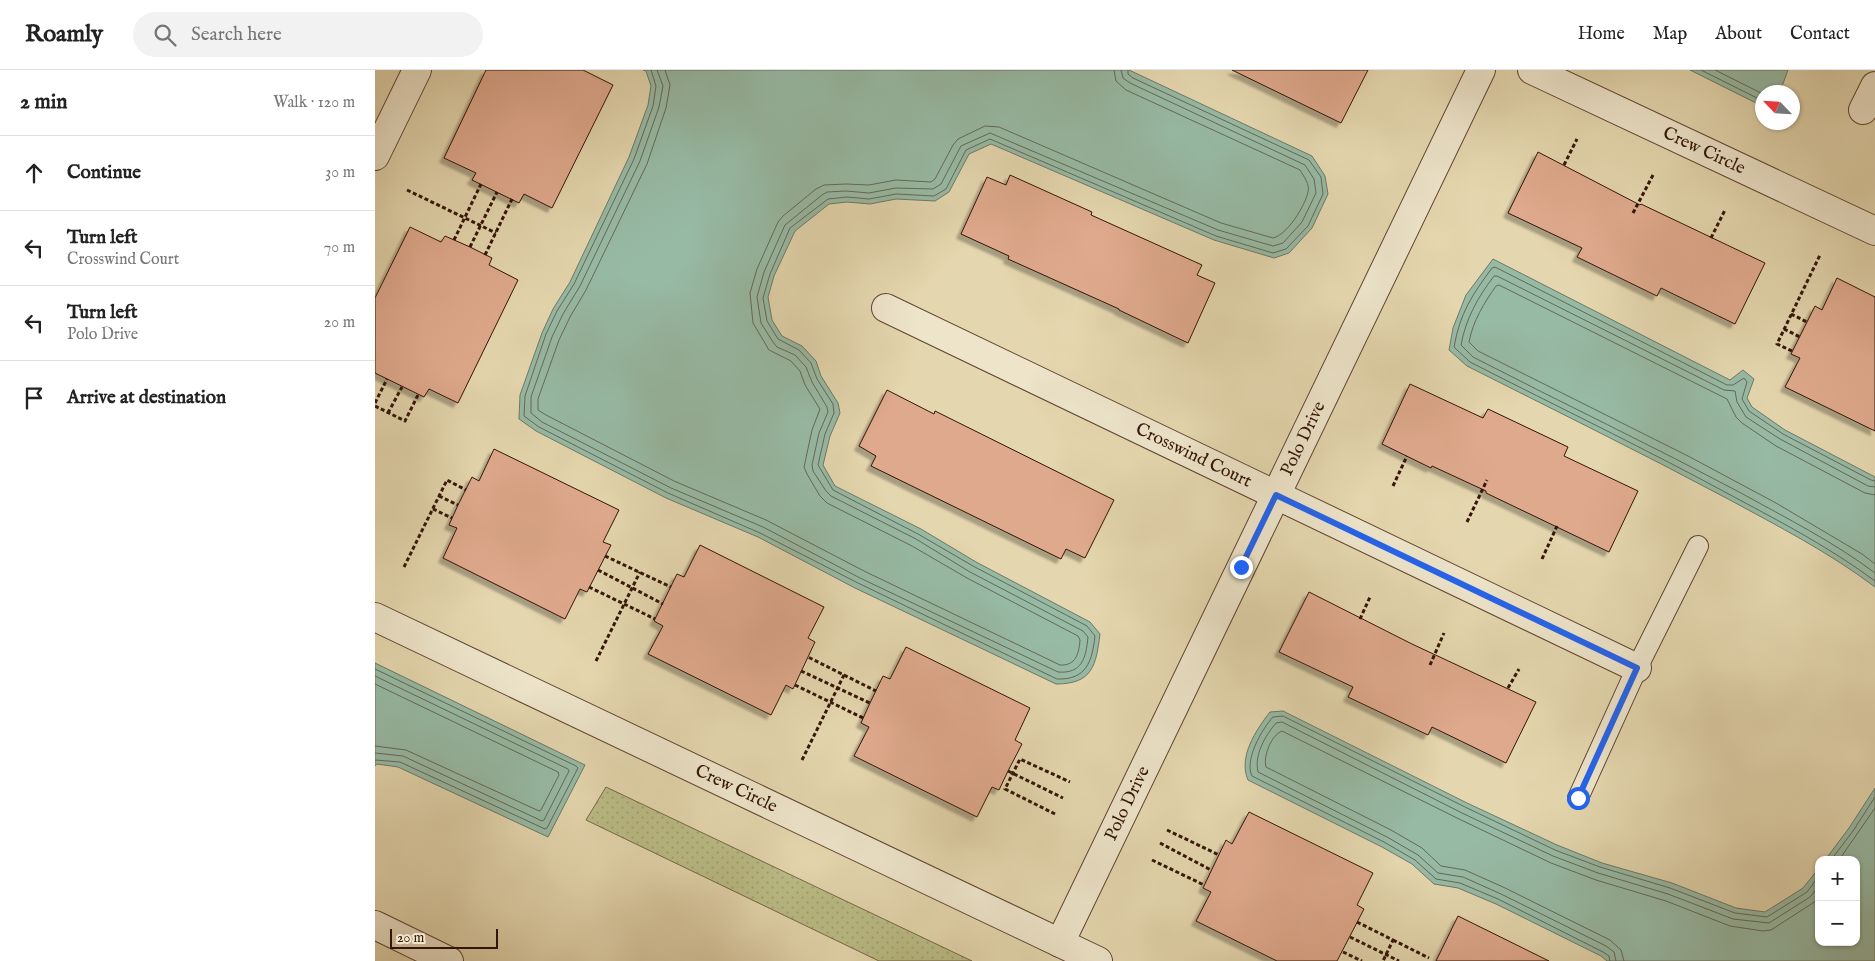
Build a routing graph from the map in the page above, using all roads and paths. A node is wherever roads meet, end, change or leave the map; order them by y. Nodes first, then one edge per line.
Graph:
1 (417, 70) edge
2 (1481, 70) edge
3 (1532, 70) edge
4 (1875, 86) edge
5 (1863, 110) dead end
6 (1577, 139) dead end
7 (375, 156) edge
8 (1564, 165) dead end
9 (1653, 175) dead end
10 (481, 184) dead end
11 (407, 190) dead end
12 (497, 192) dead end
13 (512, 199) dead end
14 (1725, 210) dead end
15 (1633, 213) dead end
16 (465, 218) junction
17 (481, 226) junction
18 (1875, 230) edge
19 (496, 233) junction
20 (1711, 238) dead end
21 (454, 240) dead end
22 (470, 247) dead end
23 (485, 255) dead end
24 (1820, 255) dead end
25 (886, 308) dead end
26 (1791, 314) junction
27 (1807, 322) dead end
28 (1784, 329) junction
29 (1799, 337) dead end
30 (1792, 351) dead end
31 (387, 380) dead end
32 (402, 386) dead end
33 (418, 394) dead end
34 (375, 405) edge
35 (388, 413) junction
36 (1407, 456) dead end
37 (1487, 480) dead end
38 (1393, 486) dead end
39 (466, 490) dead end
40 (1276, 495) junction
41 (439, 496) junction
42 (458, 505) dead end
43 (433, 509) junction
44 (452, 518) dead end
45 (1467, 522) dead end
46 (1557, 526) dead end
47 (1698, 546) dead end
48 (605, 556) dead end
49 (1542, 559) dead end
50 (404, 567) dead end
51 (598, 570) dead end
52 (640, 572) junction
53 (589, 587) dead end
54 (671, 587) dead end
55 (632, 588) junction
56 (1370, 597) dead end
57 (624, 604) junction
58 (663, 604) dead end
59 (375, 617) edge
60 (655, 619) dead end
61 (1360, 619) dead end
62 (1444, 633) dead end
63 (808, 657) dead end
64 (596, 661) dead end
65 (1430, 665) dead end
66 (1637, 668) junction
67 (1519, 669) dead end
68 (801, 671) dead end
69 (844, 675) junction
70 (795, 685) dead end
71 (838, 688) junction
72 (1508, 688) dead end
73 (876, 691) dead end
74 (830, 702) junction
75 (870, 704) dead end
76 (863, 718) dead end
77 (802, 760) dead end
78 (1008, 772) dead end
79 (1013, 774) junction
80 (1070, 782) dead end
81 (1063, 798) dead end
82 (1578, 798) dead end
83 (1055, 814) dead end
84 (1167, 830) dead end
85 (1160, 843) dead end
86 (1219, 855) dead end
87 (1152, 860) dead end
88 (1211, 870) dead end
89 (1204, 885) dead end
90 (1357, 922) dead end
91 (375, 926) edge
92 (1350, 937) dead end
93 (1393, 940) junction
94 (1060, 943) junction
95 (1343, 952) dead end
96 (1386, 955) junction
97 (1429, 958) dead end
98 (449, 961) edge
99 (1098, 961) edge
100 (1362, 961) edge
101 (1383, 961) edge
102 (1399, 961) edge

1 - 7 street
2 - 40 street, Polo Drive
3 - 18 street, Crew Circle
4 - 5 street
6 - 8 path
9 - 15 path
10 - 16 path
11 - 16 path
12 - 17 path
13 - 19 path
14 - 20 path
16 - 17 path
16 - 21 path
17 - 19 path
17 - 22 path
19 - 23 path
24 - 26 path
25 - 40 street, Crosswind Court
26 - 27 path
26 - 28 path
28 - 29 path
28 - 30 path
31 - 34 path
32 - 35 path
33 - 35 path
34 - 35 path
36 - 38 path
37 - 45 path
39 - 41 path
40 - 66 street, Crosswind Court
40 - 94 street, Polo Drive
41 - 42 path
41 - 43 path
43 - 44 path
43 - 50 path
46 - 49 path
47 - 66 lane
48 - 52 path
51 - 55 path
52 - 54 path
52 - 55 path
53 - 57 path
55 - 57 path
55 - 58 path
56 - 61 path
57 - 60 path
57 - 64 path
59 - 94 street, Crew Circle
62 - 65 path
63 - 69 path
66 - 82 lane
67 - 72 path
68 - 71 path
69 - 71 path
69 - 73 path
70 - 74 path
71 - 74 path
71 - 75 path
74 - 76 path
74 - 77 path
78 - 79 path
79 - 80 path
79 - 81 path
79 - 83 path
84 - 86 path
85 - 88 path
87 - 89 path
90 - 93 path
91 - 98 street
92 - 96 path
93 - 96 path
93 - 97 path
94 - 99 street, Crew Circle
95 - 100 path
96 - 101 path
96 - 102 path

